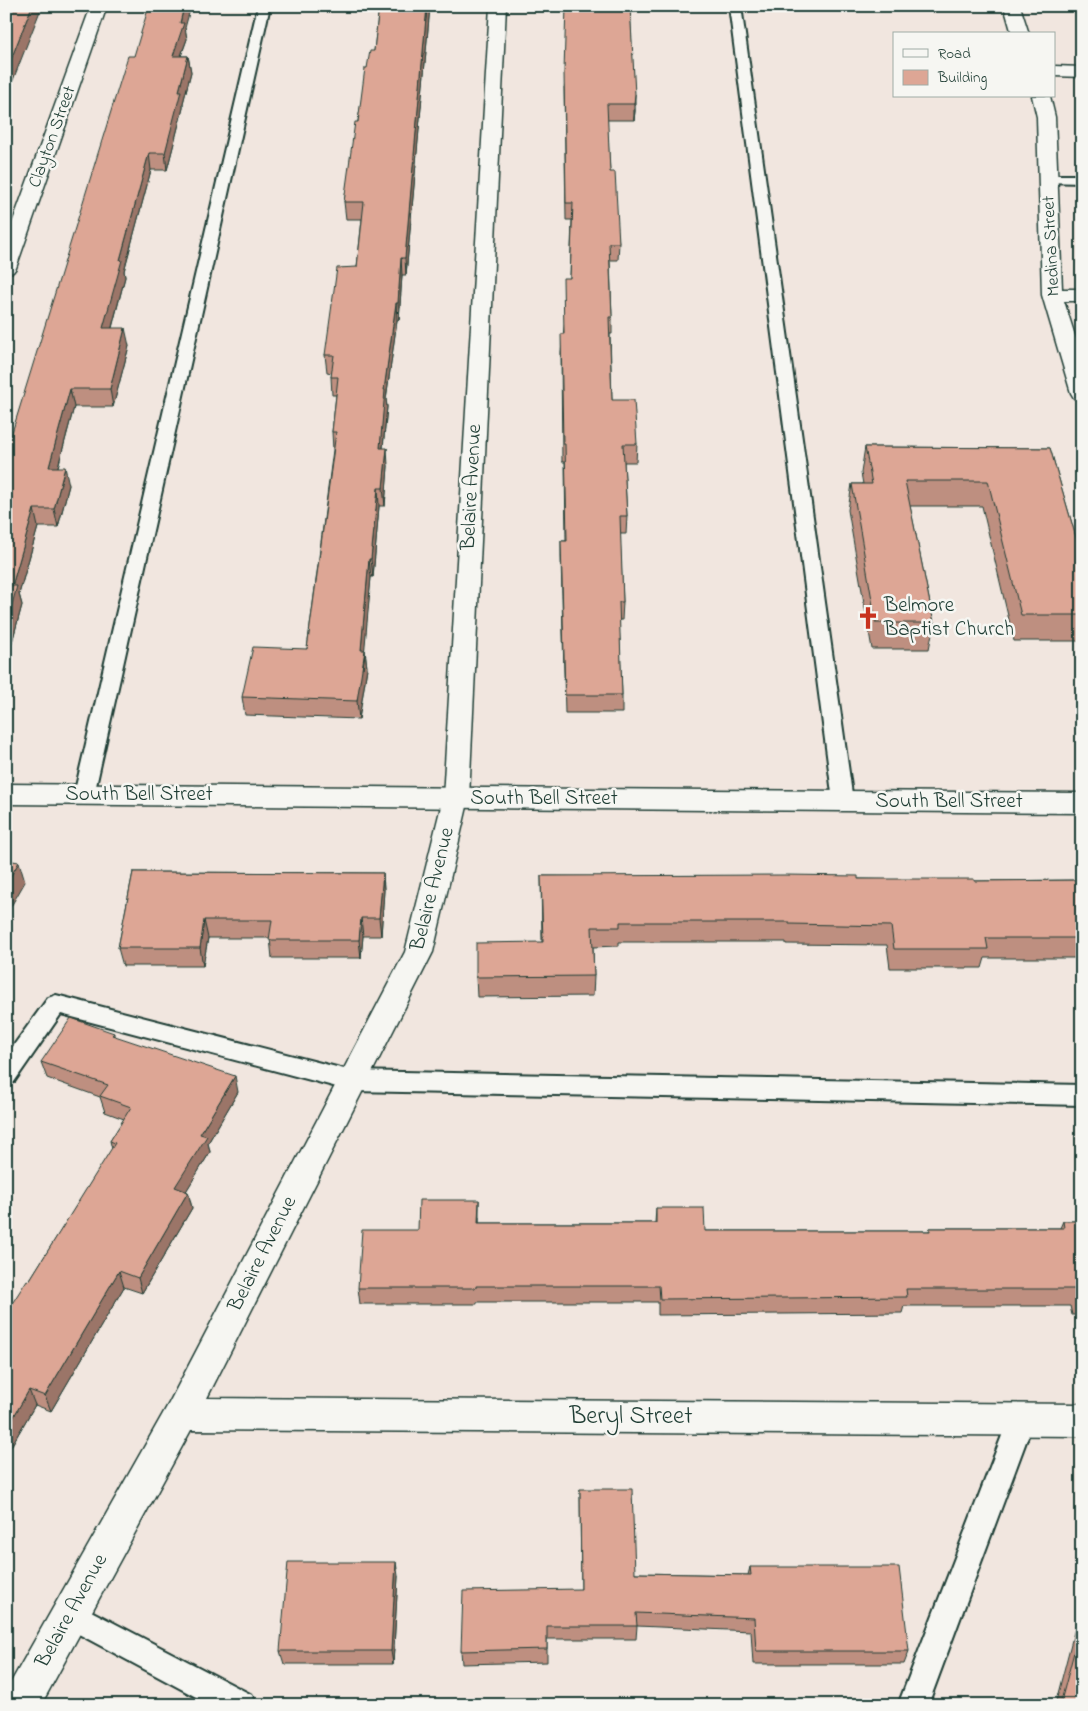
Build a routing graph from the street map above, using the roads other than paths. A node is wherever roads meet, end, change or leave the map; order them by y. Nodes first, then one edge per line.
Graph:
1 (99, 6) edge
2 (264, 6) edge
3 (498, 6) edge
4 (735, 6) edge
5 (1012, 6) edge
6 (1020, 32) edge
7 (1056, 71) edge
8 (1082, 72) edge
9 (1041, 98) edge
10 (1082, 179) edge
11 (1049, 180) junction
12 (6, 268) edge
13 (1052, 295) junction
14 (1082, 295) edge
15 (1082, 393) edge
16 (6, 794) edge
17 (84, 795) junction
18 (456, 798) junction
19 (844, 801) junction
20 (1082, 803) edge
21 (6, 1074) edge
22 (352, 1081) junction
23 (1082, 1095) edge
24 (181, 1414) junction
25 (1020, 1420) junction
26 (1082, 1420) edge
27 (70, 1614) junction
28 (20, 1705) edge
29 (242, 1705) edge
30 (913, 1705) edge

1 - 12 street, Clayton Street
2 - 17 lane
3 - 18 street, Belaire Avenue
4 - 19 lane
5 - 6 street
7 - 8 street
9 - 11 street, Medina Street
10 - 11 lane
11 - 13 street, Medina Street
13 - 14 street
13 - 15 street, Medina Street
16 - 17 street, South Bell Street
17 - 18 street, South Bell Street
18 - 19 street, South Bell Street
18 - 22 street, Belaire Avenue
19 - 20 street, South Bell Street
21 - 22 lane
22 - 23 lane
22 - 24 street, Belaire Avenue
24 - 25 street, Beryl Street
24 - 27 street, Belaire Avenue
25 - 26 street, Beryl Street
25 - 30 lane
27 - 28 street, Belaire Avenue
27 - 29 lane

